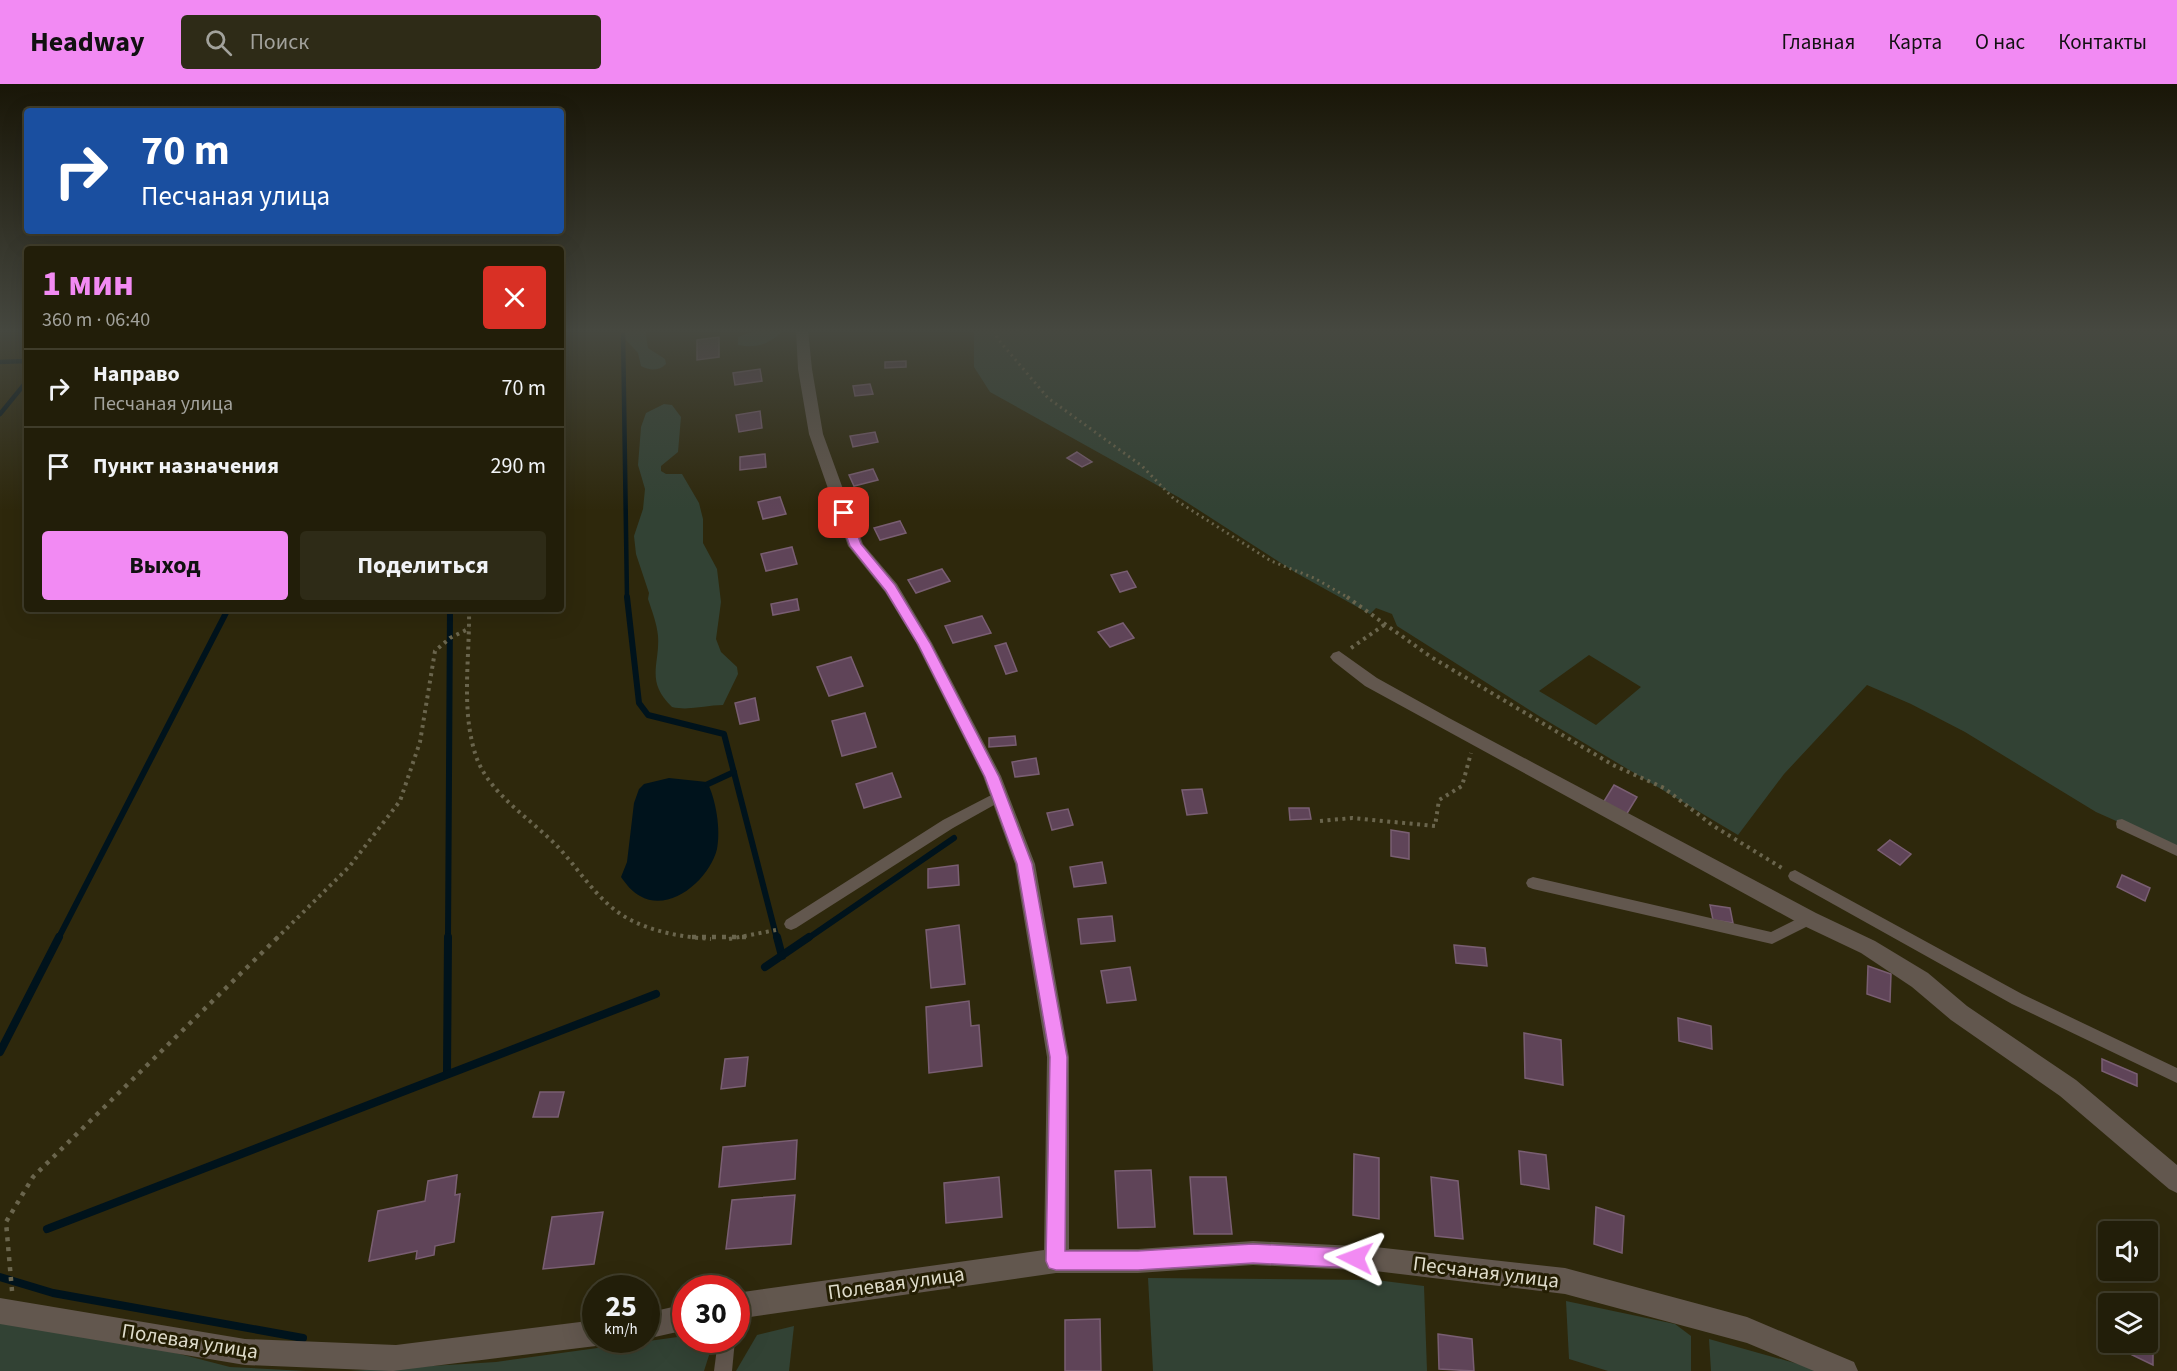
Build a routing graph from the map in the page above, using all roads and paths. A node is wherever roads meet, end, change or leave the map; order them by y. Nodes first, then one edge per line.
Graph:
1 (810, 390) edge
2 (1041, 390) edge
3 (469, 612) edge
4 (1387, 622) junction
5 (470, 628) junction
6 (1339, 657) joint
7 (1475, 740) junction
8 (999, 796) junction
9 (1320, 820) dead end
10 (2122, 824) dead end
11 (2177, 851) edge
12 (1795, 876) joint
13 (1533, 883) dead end
14 (1809, 919) junction
15 (791, 924) joint
16 (2177, 1076) edge
17 (2177, 1181) edge
18 (1056, 1261) junction
19 (750, 1304) edge
20 (7, 1312) edge
21 (582, 1335) edge
22 (725, 1353) edge
23 (723, 1371) edge
24 (1845, 1371) edge

1 - 8 street
2 - 4 path
3 - 5 path
4 - 6 path
4 - 12 path
5 - 15 path
5 - 20 path
6 - 7 street
7 - 9 path
7 - 14 street
8 - 15 lane
8 - 18 street
10 - 11 lane
12 - 16 lane
13 - 14 lane
14 - 17 street
18 - 19 street, Полевая улица
18 - 24 street, Песчаная улица
20 - 21 street, Полевая улица
22 - 23 lane

